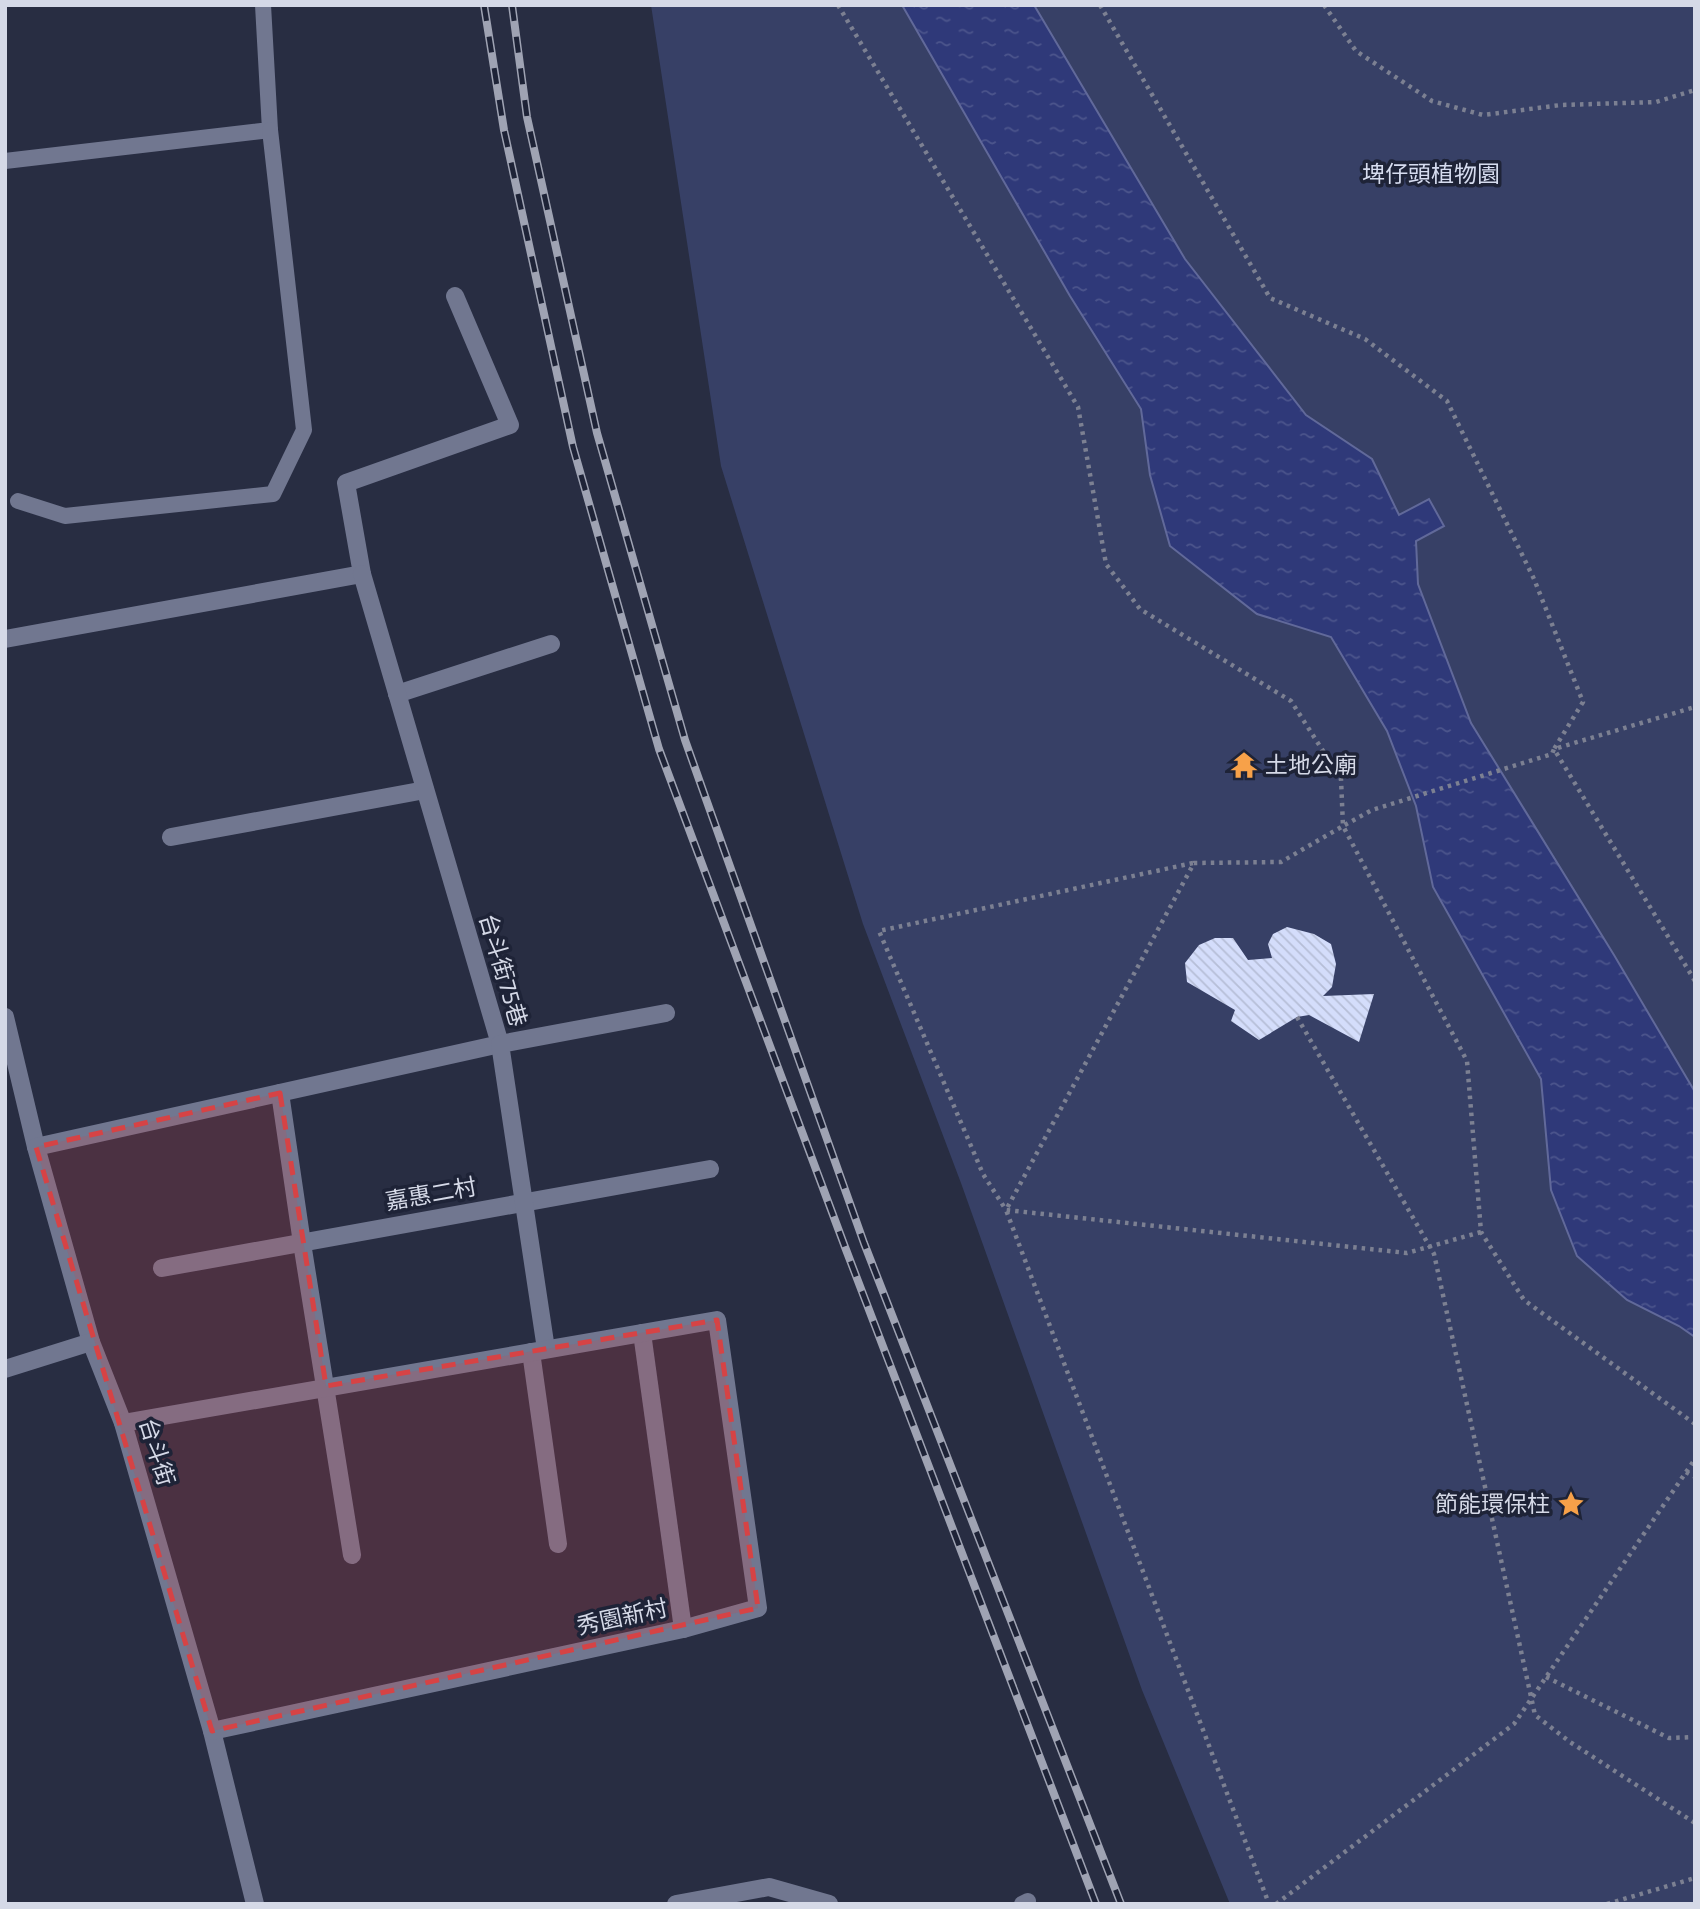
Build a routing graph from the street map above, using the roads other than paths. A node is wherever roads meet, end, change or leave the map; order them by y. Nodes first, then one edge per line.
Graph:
1 (263, 5) edge
2 (270, 130) junction
3 (5, 161) edge
4 (455, 296) dead end
5 (18, 501) dead end
6 (362, 574) junction
7 (5, 639) edge
8 (551, 644) dead end
9 (397, 694) junction
10 (425, 790) junction
11 (171, 837) dead end
12 (666, 1013) dead end
13 (5, 1017) edge
14 (500, 1044) junction
15 (280, 1093) junction
16 (36, 1147) junction
17 (710, 1169) dead end
18 (522, 1203) junction
19 (302, 1243) junction
20 (162, 1268) dead end
21 (642, 1333) junction
22 (91, 1342) junction
23 (538, 1350) junction
24 (5, 1369) edge
25 (326, 1386) junction
26 (123, 1423) junction
27 (558, 1544) dead end
28 (352, 1555) dead end
29 (683, 1629) junction
30 (212, 1731) junction
31 (255, 1904) edge
32 (676, 1904) edge
33 (829, 1904) edge

1 - 2 lane
2 - 3 lane
2 - 5 lane
4 - 6 street, 台斗街75巷
6 - 7 street
6 - 9 street, 台斗街75巷
8 - 9 street
9 - 10 street, 台斗街75巷
10 - 11 street
10 - 14 street, 台斗街75巷
12 - 14 street
13 - 16 street, 台斗街
14 - 15 street, 台斗街75巷
14 - 18 street
15 - 16 street, 台斗街75巷
15 - 19 street
16 - 22 street, 台斗街
17 - 18 street, 嘉惠二村
18 - 19 street, 嘉惠二村
18 - 23 street
19 - 20 street, 嘉惠二村
19 - 25 street
21 - 23 street
21 - 29 street
21 - 29 street, 秀園新村
22 - 24 street
22 - 26 street, 台斗街
23 - 25 street
23 - 27 street
25 - 26 street
25 - 28 street
26 - 30 street, 台斗街
29 - 30 street, 秀園新村
30 - 31 street, 台斗街
32 - 33 street

